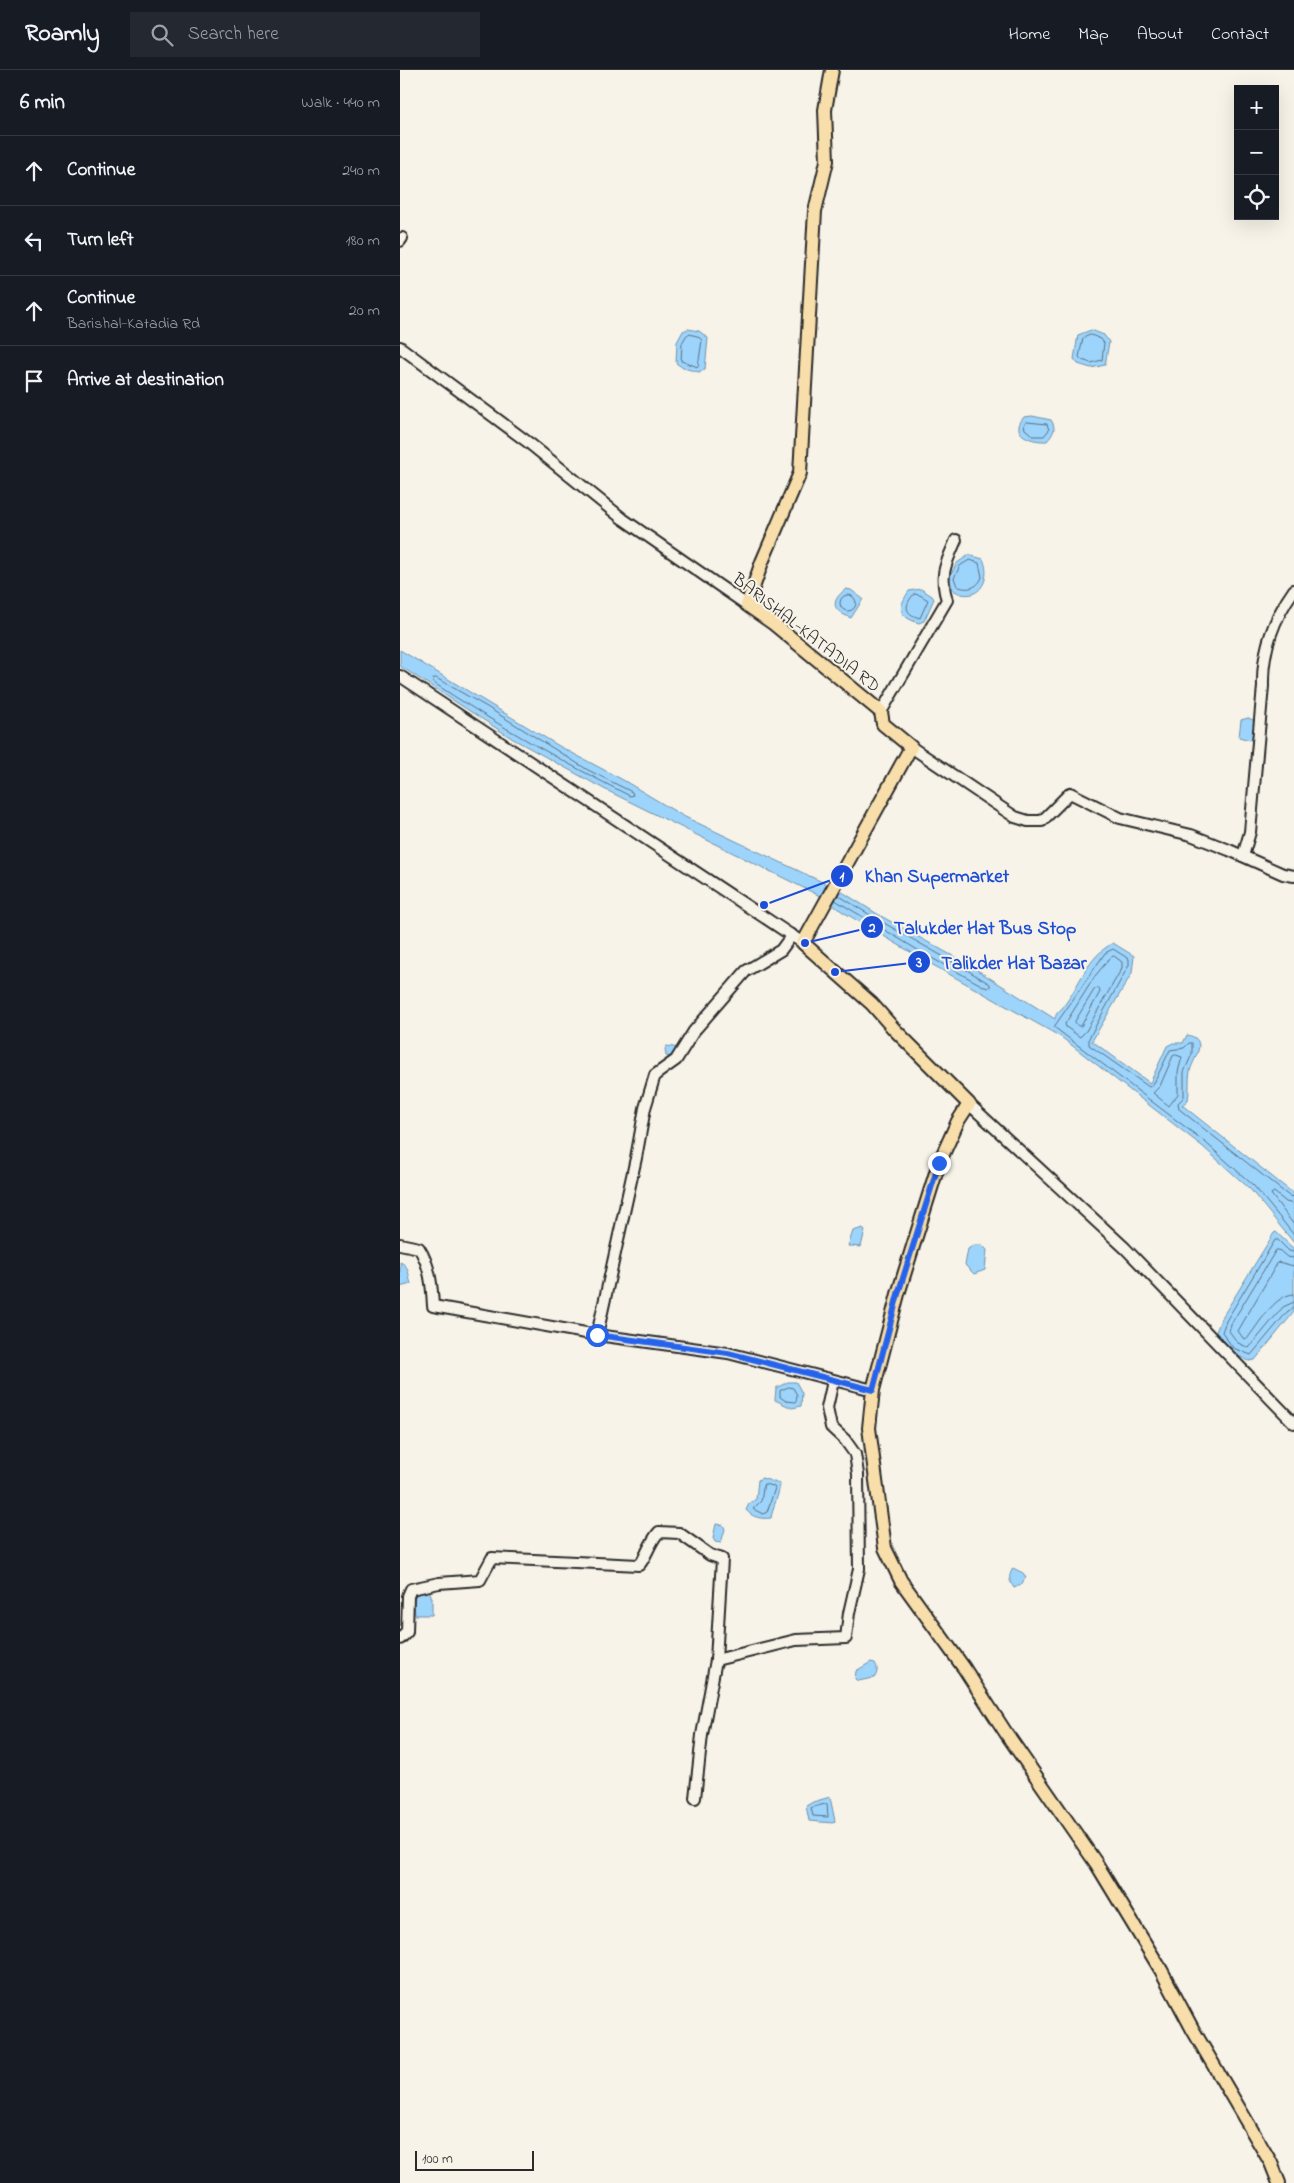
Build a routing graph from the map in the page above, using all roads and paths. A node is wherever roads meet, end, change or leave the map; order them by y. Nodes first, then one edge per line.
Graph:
1 (832, 70) edge
2 (400, 347) edge
3 (956, 540) dead end
4 (1294, 590) edge
5 (747, 605) junction
6 (400, 676) edge
7 (881, 712) junction
8 (911, 747) junction
9 (1243, 856) junction
10 (1294, 876) edge
11 (792, 935) junction
12 (803, 943) junction
13 (969, 1104) junction
14 (400, 1244) edge
15 (597, 1335) junction
16 (833, 1381) junction
17 (873, 1390) junction
18 (1294, 1423) edge
19 (400, 1639) edge
20 (716, 1660) junction
21 (695, 1798) dead end
22 (1279, 2183) edge

1 - 5 main road
2 - 5 street, BARISHAL-KATADIA RD
3 - 7 street
4 - 9 street
5 - 7 main road, BARISHAL-KATADIA RD
6 - 11 street
7 - 8 main road, BARISHAL-KATADIA RD
8 - 9 street
8 - 12 main road
9 - 10 street
11 - 12 street
11 - 15 street
12 - 13 main road
13 - 17 main road
13 - 18 street
14 - 15 street
15 - 16 street
16 - 17 street
16 - 20 street
17 - 22 main road
19 - 20 street
20 - 21 street

